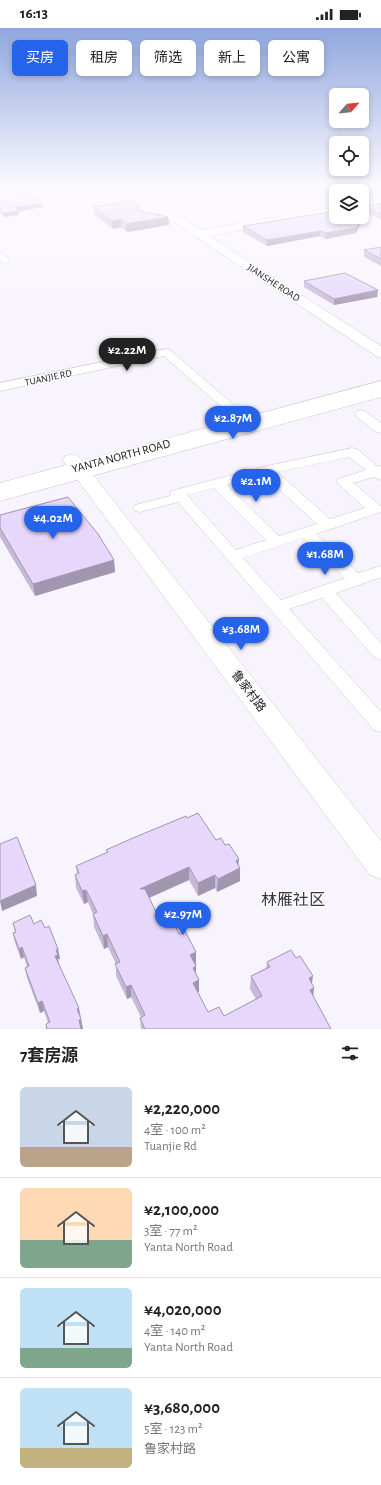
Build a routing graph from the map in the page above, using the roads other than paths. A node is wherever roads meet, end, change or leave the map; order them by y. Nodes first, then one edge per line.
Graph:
1 (200, 234) edge
2 (381, 353) edge
3 (381, 378) edge
4 (381, 386) edge
5 (0, 387) edge
6 (381, 393) edge
7 (361, 414) dead end
8 (238, 415) junction
9 (381, 429) edge
10 (78, 467) junction
11 (267, 470) junction
12 (379, 473) edge
13 (0, 480) edge
14 (217, 483) junction
15 (0, 489) edge
16 (0, 497) edge
17 (181, 497) junction
18 (140, 508) dead end
19 (327, 525) junction
20 (306, 532) junction
21 (276, 542) junction
22 (232, 556) junction
23 (381, 571) edge
24 (356, 580) junction
25 (325, 591) junction
26 (278, 607) junction
27 (381, 654) edge
28 (374, 706) edge
29 (381, 725) edge
30 (381, 865) edge

1 - 2 street, JIANSHE ROAD
3 - 8 street, YANTA NORTH ROAD
4 - 10 street, YANTA NORTH ROAD
5 - 8 street, TUANJIE RD
6 - 10 street
7 - 9 street
8 - 10 street, YANTA NORTH ROAD
10 - 13 street, YANTA NORTH ROAD
10 - 15 street, YANTA NORTH ROAD
10 - 16 street
10 - 30 street, 鲁家村路
11 - 12 street
11 - 14 street
11 - 19 street
12 - 19 street
14 - 17 street
14 - 21 street
17 - 18 street
17 - 22 street
19 - 20 street
20 - 21 street
20 - 24 street
21 - 22 street
22 - 26 street
23 - 24 street
24 - 25 street
25 - 26 street
25 - 27 street
26 - 28 street
28 - 29 street

